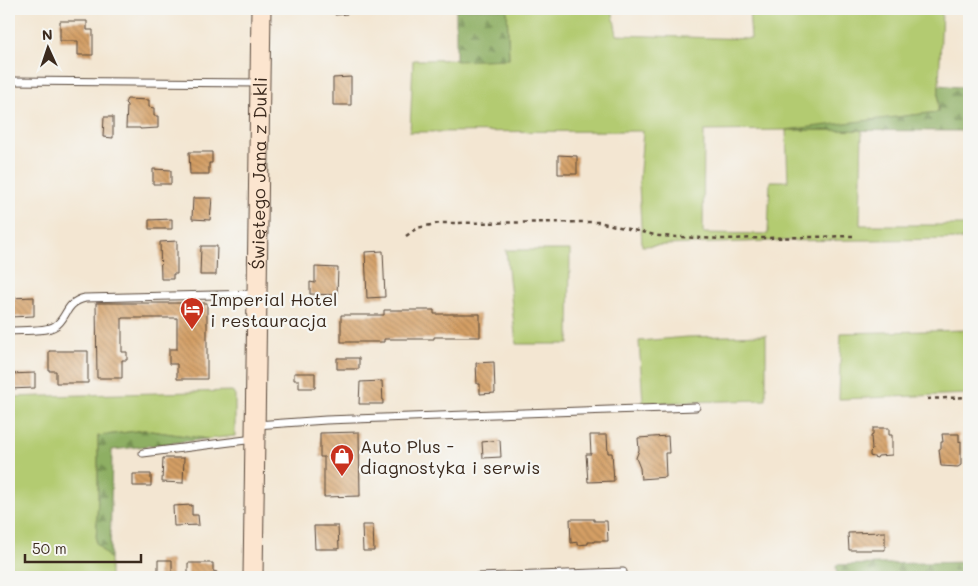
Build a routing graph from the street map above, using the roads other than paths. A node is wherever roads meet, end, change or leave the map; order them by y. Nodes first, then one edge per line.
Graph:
1 (261, 9) edge
2 (9, 81) edge
3 (260, 83) junction
4 (257, 294) junction
5 (9, 331) edge
6 (696, 407) dead end
7 (255, 432) junction
8 (143, 453) dead end
9 (623, 572) dead end
10 (253, 577) edge
11 (477, 577) edge

1 - 3 main road, Świętego Jana z Dukli
2 - 3 lane
3 - 4 main road, Świętego Jana z Dukli
4 - 5 lane
4 - 7 main road, Świętego Jana z Dukli
6 - 7 lane
7 - 8 lane
7 - 10 main road, Świętego Jana z Dukli
9 - 11 lane

